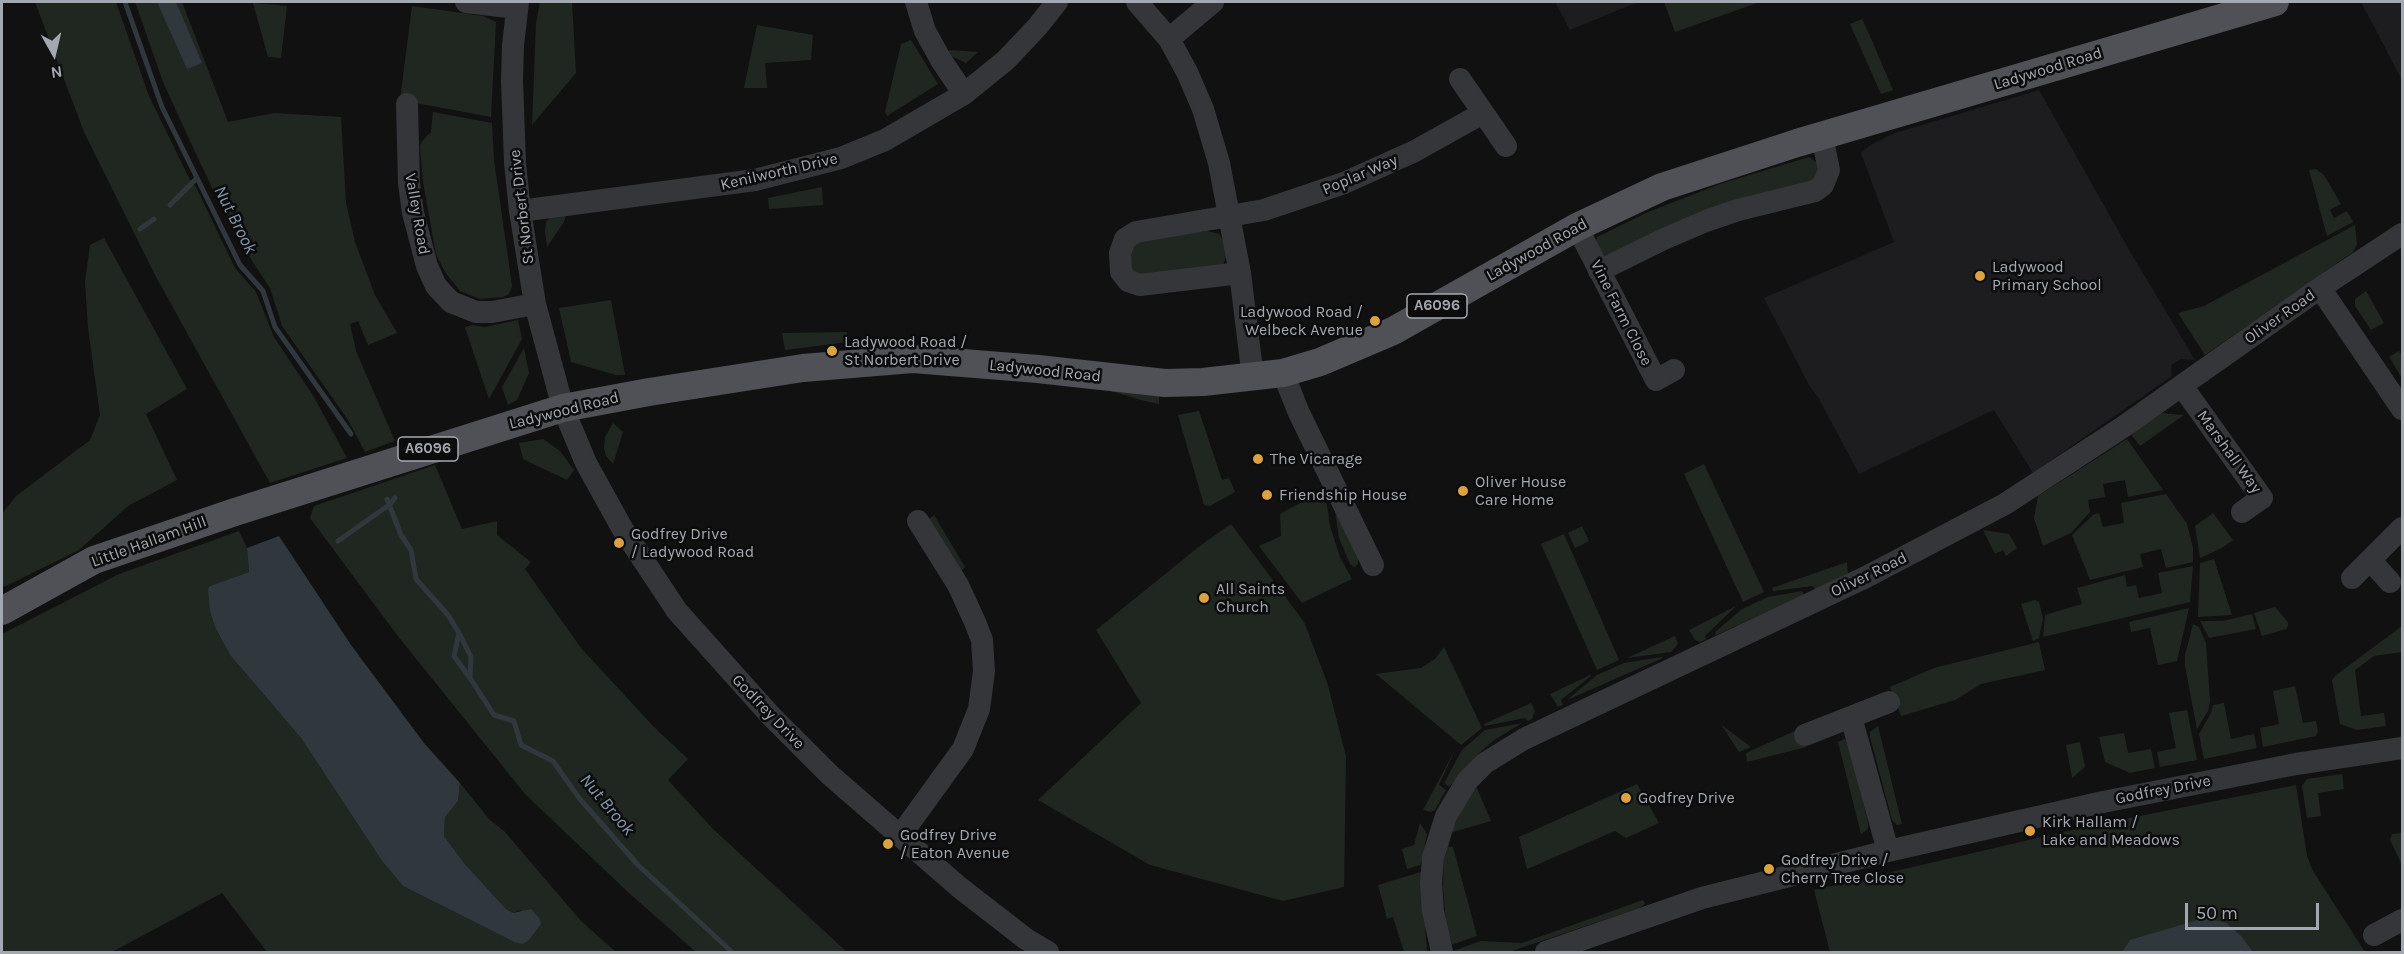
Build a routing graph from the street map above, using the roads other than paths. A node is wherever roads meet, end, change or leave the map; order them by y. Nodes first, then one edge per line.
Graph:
1 (466, 2) edge
2 (916, 2) edge
3 (1057, 2) edge
4 (1137, 2) edge
5 (1213, 2) edge
6 (2275, 2) edge
7 (518, 5) edge
8 (1169, 39) junction
9 (1460, 79) dead end
10 (964, 94) junction
11 (407, 104) dead end
12 (1483, 113) junction
13 (1822, 136) junction
14 (1506, 146) dead end
15 (520, 212) junction
16 (1230, 217) junction
17 (1577, 226) junction
18 (2403, 234) edge
19 (1599, 271) junction
20 (1240, 273) junction
21 (2320, 288) junction
22 (535, 304) junction
23 (1674, 370) dead end
24 (1283, 373) junction
25 (1253, 378) junction
26 (2182, 386) junction
27 (562, 408) junction
28 (2403, 409) edge
29 (235, 512) joint
30 (2242, 512) dead end
31 (918, 521) dead end
32 (2403, 528) edge
33 (2371, 561) junction
34 (1373, 565) dead end
35 (2352, 578) dead end
36 (2390, 582) dead end
37 (2, 611) edge
38 (1889, 702) dead end
39 (1851, 717) junction
40 (1804, 735) dead end
41 (2403, 748) edge
42 (900, 836) junction
43 (1888, 851) junction
44 (2403, 920) edge
45 (2374, 935) dead end
46 (1048, 952) edge
47 (1442, 952) edge
48 (1546, 952) edge

1 - 7 street
2 - 10 street
3 - 10 street, Kenilworth Drive
4 - 8 street
5 - 8 street
6 - 13 main road, Ladywood Road / A6096
7 - 15 street, St Norbert Drive
8 - 16 street
9 - 12 street
10 - 15 street, Kenilworth Drive
11 - 22 street, Valley Road
12 - 14 street
12 - 16 street, Poplar Way
13 - 17 main road, Ladywood Road / A6096
13 - 19 street
15 - 22 street, St Norbert Drive
16 - 20 street
16 - 20 street, Poplar Way
17 - 19 street, Vine Farm Close
17 - 24 main road, Ladywood Road / A6096
18 - 21 street, Oliver Road
19 - 23 street, Vine Farm Close
20 - 25 street
21 - 26 street, Oliver Road
21 - 28 street
22 - 27 street, St Norbert Drive
24 - 25 main road, Ladywood Road / A6096
24 - 34 street
25 - 27 main road, Ladywood Road / A6096
26 - 30 street, Marshall Way
26 - 47 street, Oliver Road
27 - 29 main road, Ladywood Road / A6096
27 - 42 street, Godfrey Drive
29 - 37 main road, Little Hallam Hill / A6096
31 - 42 street
32 - 33 street
33 - 35 street
33 - 36 street
38 - 39 street
39 - 40 street
39 - 43 street
41 - 43 street, Godfrey Drive
42 - 46 street, Godfrey Drive
43 - 48 street, Godfrey Drive
44 - 45 street

